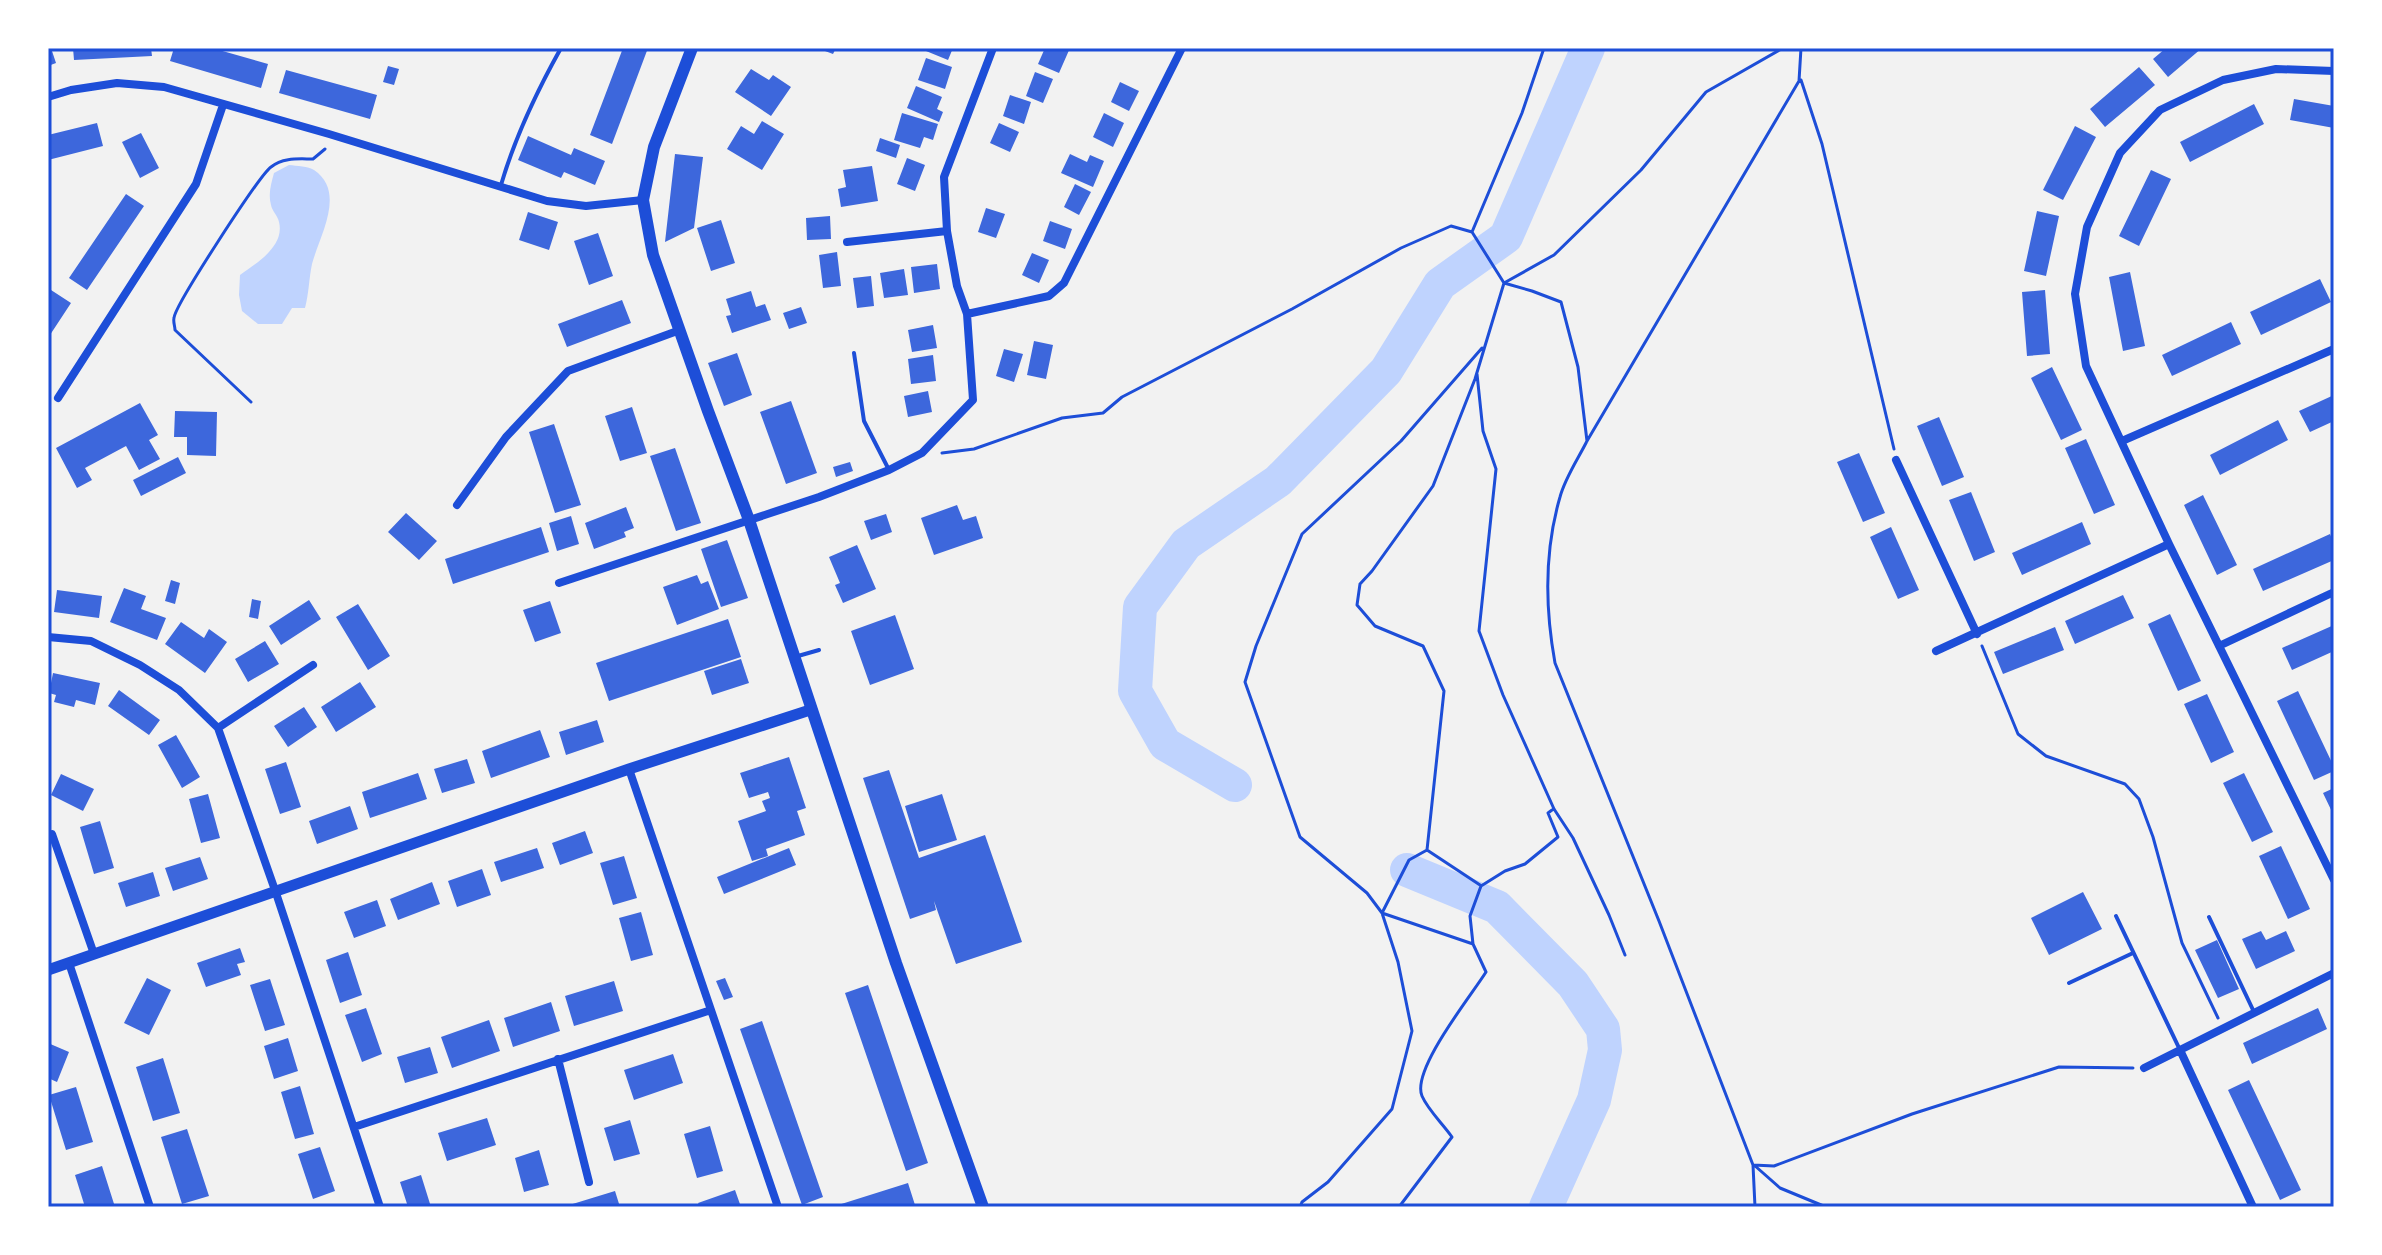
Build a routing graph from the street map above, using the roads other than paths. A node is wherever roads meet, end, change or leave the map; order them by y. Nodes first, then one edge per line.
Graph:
1 (561, 48) edge
2 (692, 48) edge
3 (993, 48) edge
4 (1182, 48) edge
5 (2334, 71) edge
6 (48, 97) edge
7 (223, 105) junction
8 (501, 187) junction
9 (643, 200) junction
10 (947, 231) junction
11 (847, 242) dead end
12 (967, 314) junction
13 (680, 330) junction
14 (2334, 349) edge
15 (854, 353) dead end
16 (58, 398) dead end
17 (2122, 441) junction
18 (1896, 460) road end
19 (889, 470) junction
20 (457, 505) dead end
21 (749, 520) junction
22 (2169, 544) junction
23 (559, 583) dead end
24 (2334, 592) edge
25 (1977, 634) junction
26 (48, 637) edge
27 (2219, 646) junction
28 (819, 650) dead end
29 (1936, 651) dead end
30 (794, 657) junction
31 (313, 665) dead end
32 (810, 710) junction
33 (218, 728) junction
34 (629, 769) junction
35 (52, 834) dead end
36 (2334, 880) edge
37 (276, 893) junction
38 (2116, 916) dead end
39 (2209, 917) dead end
40 (2133, 953) junction
41 (94, 954) junction
42 (69, 963) junction
43 (48, 970) edge
44 (2334, 973) edge
45 (2069, 983) dead end
46 (711, 1010) junction
47 (2254, 1013) junction
48 (2180, 1050) junction
49 (558, 1059) junction
50 (2144, 1068) road end
51 (354, 1127) junction
52 (589, 1182) dead end
53 (150, 1207) edge
54 (380, 1207) edge
55 (778, 1207) edge
56 (983, 1207) edge
57 (2253, 1207) edge

1 - 8 lane
2 - 9 main road
3 - 10 street
4 - 12 street
5 - 17 street
6 - 7 street
7 - 8 street
7 - 16 street
8 - 9 street
9 - 13 main road
10 - 11 street
10 - 12 street
12 - 19 street
13 - 20 street
13 - 21 main road
14 - 17 street
15 - 19 lane
17 - 22 street
18 - 25 street
19 - 21 street
21 - 23 street
21 - 30 main road
22 - 25 street
22 - 27 street
24 - 27 street
25 - 29 street
26 - 33 street
27 - 36 street
28 - 30 lane
30 - 32 main road
31 - 33 street
32 - 34 street
32 - 56 main road
33 - 37 street
34 - 37 street
34 - 46 street
35 - 41 street
37 - 41 street
37 - 51 street
38 - 40 lane
39 - 47 lane
40 - 45 lane
40 - 48 lane
41 - 42 street
42 - 43 street
42 - 53 street
44 - 47 street
46 - 49 street
46 - 55 street
47 - 48 street
48 - 50 street
48 - 57 street
49 - 51 street
49 - 52 street
51 - 54 street

